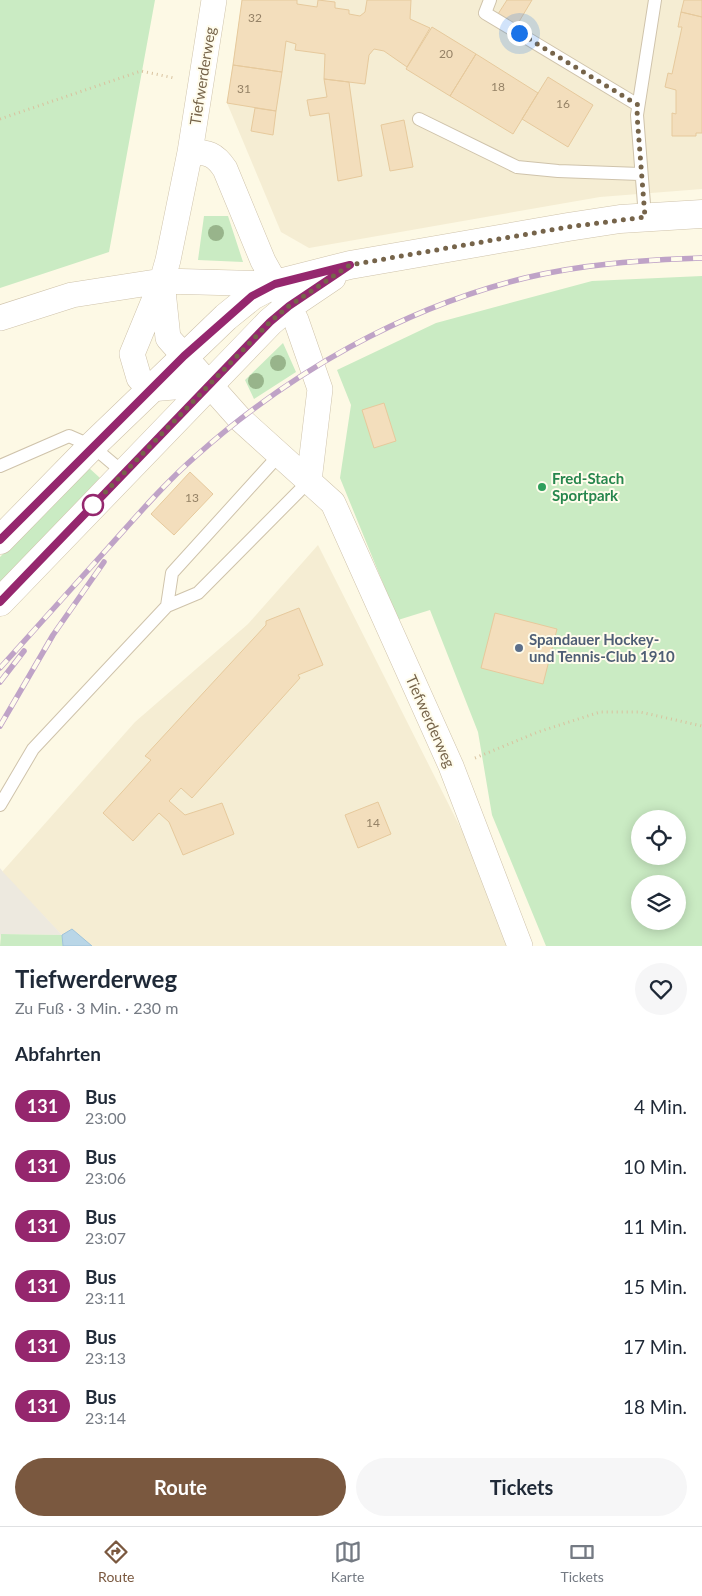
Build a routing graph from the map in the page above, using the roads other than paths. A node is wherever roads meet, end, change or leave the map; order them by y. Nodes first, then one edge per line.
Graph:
1 (214, 0) edge
2 (490, 0) edge
3 (655, 0) edge
4 (638, 105) junction
5 (419, 119) dead end
6 (190, 152) junction
7 (640, 174) junction
8 (702, 214) edge
9 (645, 217) junction
10 (162, 281) junction
11 (282, 295) junction
12 (0, 318) edge
13 (184, 356) junction
14 (209, 384) junction
15 (150, 389) junction
16 (92, 446) junction
17 (280, 454) junction
18 (0, 466) edge
19 (124, 473) junction
20 (309, 480) junction
21 (0, 540) edge
22 (0, 602) edge
23 (167, 606) junction
24 (0, 805) edge
25 (520, 946) edge

1 - 6 street, Tiefwerderweg
2 - 4 lane
3 - 4 lane
4 - 7 lane
5 - 7 lane
6 - 10 street, Tiefwerderweg
6 - 11 street
7 - 9 lane
8 - 9 street
9 - 11 street
10 - 11 street
10 - 12 street
10 - 13 street, Tiefwerderweg
10 - 15 street, Tiefwerderweg
11 - 13 street
11 - 14 street
11 - 20 street
13 - 14 street, Tiefwerderweg
13 - 15 street
14 - 15 street
14 - 17 street, Tiefwerderweg
14 - 19 street
15 - 16 street
16 - 18 lane
16 - 19 lane
16 - 21 street
17 - 20 street, Tiefwerderweg
17 - 23 lane
19 - 22 street
20 - 23 lane
20 - 25 street, Tiefwerderweg
23 - 24 lane

